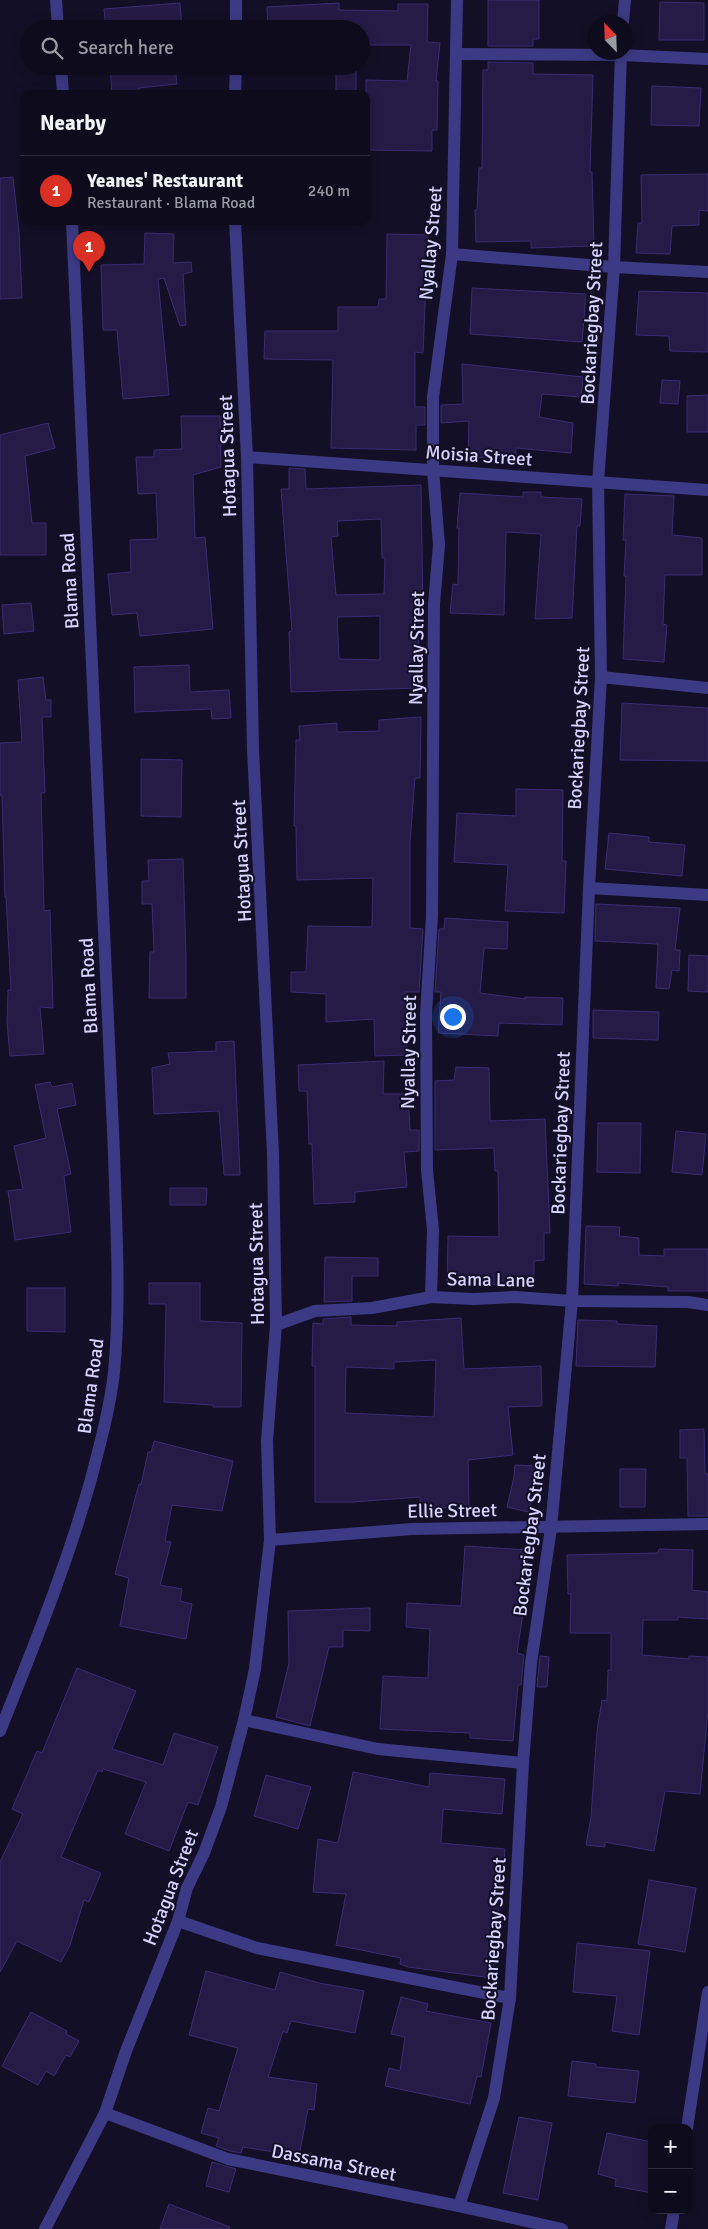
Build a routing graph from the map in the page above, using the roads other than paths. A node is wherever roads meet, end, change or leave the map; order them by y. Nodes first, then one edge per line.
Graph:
1 (56, 0) edge
2 (236, 0) edge
3 (457, 0) edge
4 (624, 0) edge
5 (623, 15) edge
6 (57, 20) edge
7 (236, 20) edge
8 (456, 54) junction
9 (588, 54) edge
10 (633, 55) edge
11 (708, 59) edge
12 (621, 60) edge
13 (62, 75) edge
14 (236, 75) edge
15 (63, 90) edge
16 (235, 90) edge
17 (72, 225) edge
18 (235, 225) edge
19 (452, 254) junction
20 (614, 267) junction
21 (708, 272) edge
22 (247, 457) junction
23 (433, 470) junction
24 (598, 482) junction
25 (708, 490) edge
26 (601, 677) junction
27 (708, 688) edge
28 (589, 888) junction
29 (708, 895) edge
30 (432, 1297) junction
31 (572, 1301) junction
32 (708, 1306) edge
33 (276, 1325) junction
34 (708, 1524) edge
35 (551, 1528) junction
36 (270, 1540) junction
37 (244, 1720) junction
38 (0, 1731) edge
39 (523, 1764) junction
40 (178, 1921) junction
41 (708, 1992) edge
42 (510, 1998) junction
43 (105, 2113) junction
44 (688, 2124) edge
45 (459, 2206) junction
46 (673, 2214) edge
47 (45, 2229) edge
48 (562, 2229) edge
49 (671, 2229) edge

1 - 6 street
2 - 7 street
3 - 8 street, Nyallay Street
4 - 5 street
8 - 9 street
8 - 19 street, Nyallay Street
10 - 11 street
12 - 20 street, Bockariegbay Street
13 - 15 street
14 - 16 street
17 - 38 street, Blama Road
18 - 22 street, Hotagua Street
19 - 20 street
19 - 23 street, Nyallay Street
20 - 21 street
20 - 24 street, Bockariegbay Street
22 - 23 street, Moisia Street
22 - 33 street, Hotagua Street
23 - 24 street, Moisia Street
23 - 30 street, Nyallay Street
24 - 25 street, Moisia Street
24 - 26 street, Bockariegbay Street
26 - 27 street
26 - 28 street, Bockariegbay Street
28 - 29 street
28 - 31 street, Bockariegbay Street
30 - 31 street, Sama Lane
30 - 33 street, Sama Lane
31 - 32 street, Sama Lane
31 - 35 street, Bockariegbay Street
33 - 36 street, Hotagua Street
34 - 35 street, Ellie Street
35 - 36 street, Ellie Street
35 - 39 street, Bockariegbay Street
36 - 37 street, Hotagua Street
37 - 39 street
37 - 40 street, Hotagua Street
39 - 42 street, Bockariegbay Street
40 - 42 street
40 - 43 street, Hotagua Street
41 - 44 street
42 - 45 street, Bockariegbay Street
43 - 45 street, Dassama Street
43 - 47 street, Hotagua Street
45 - 48 street, Dassama Street
46 - 49 street

